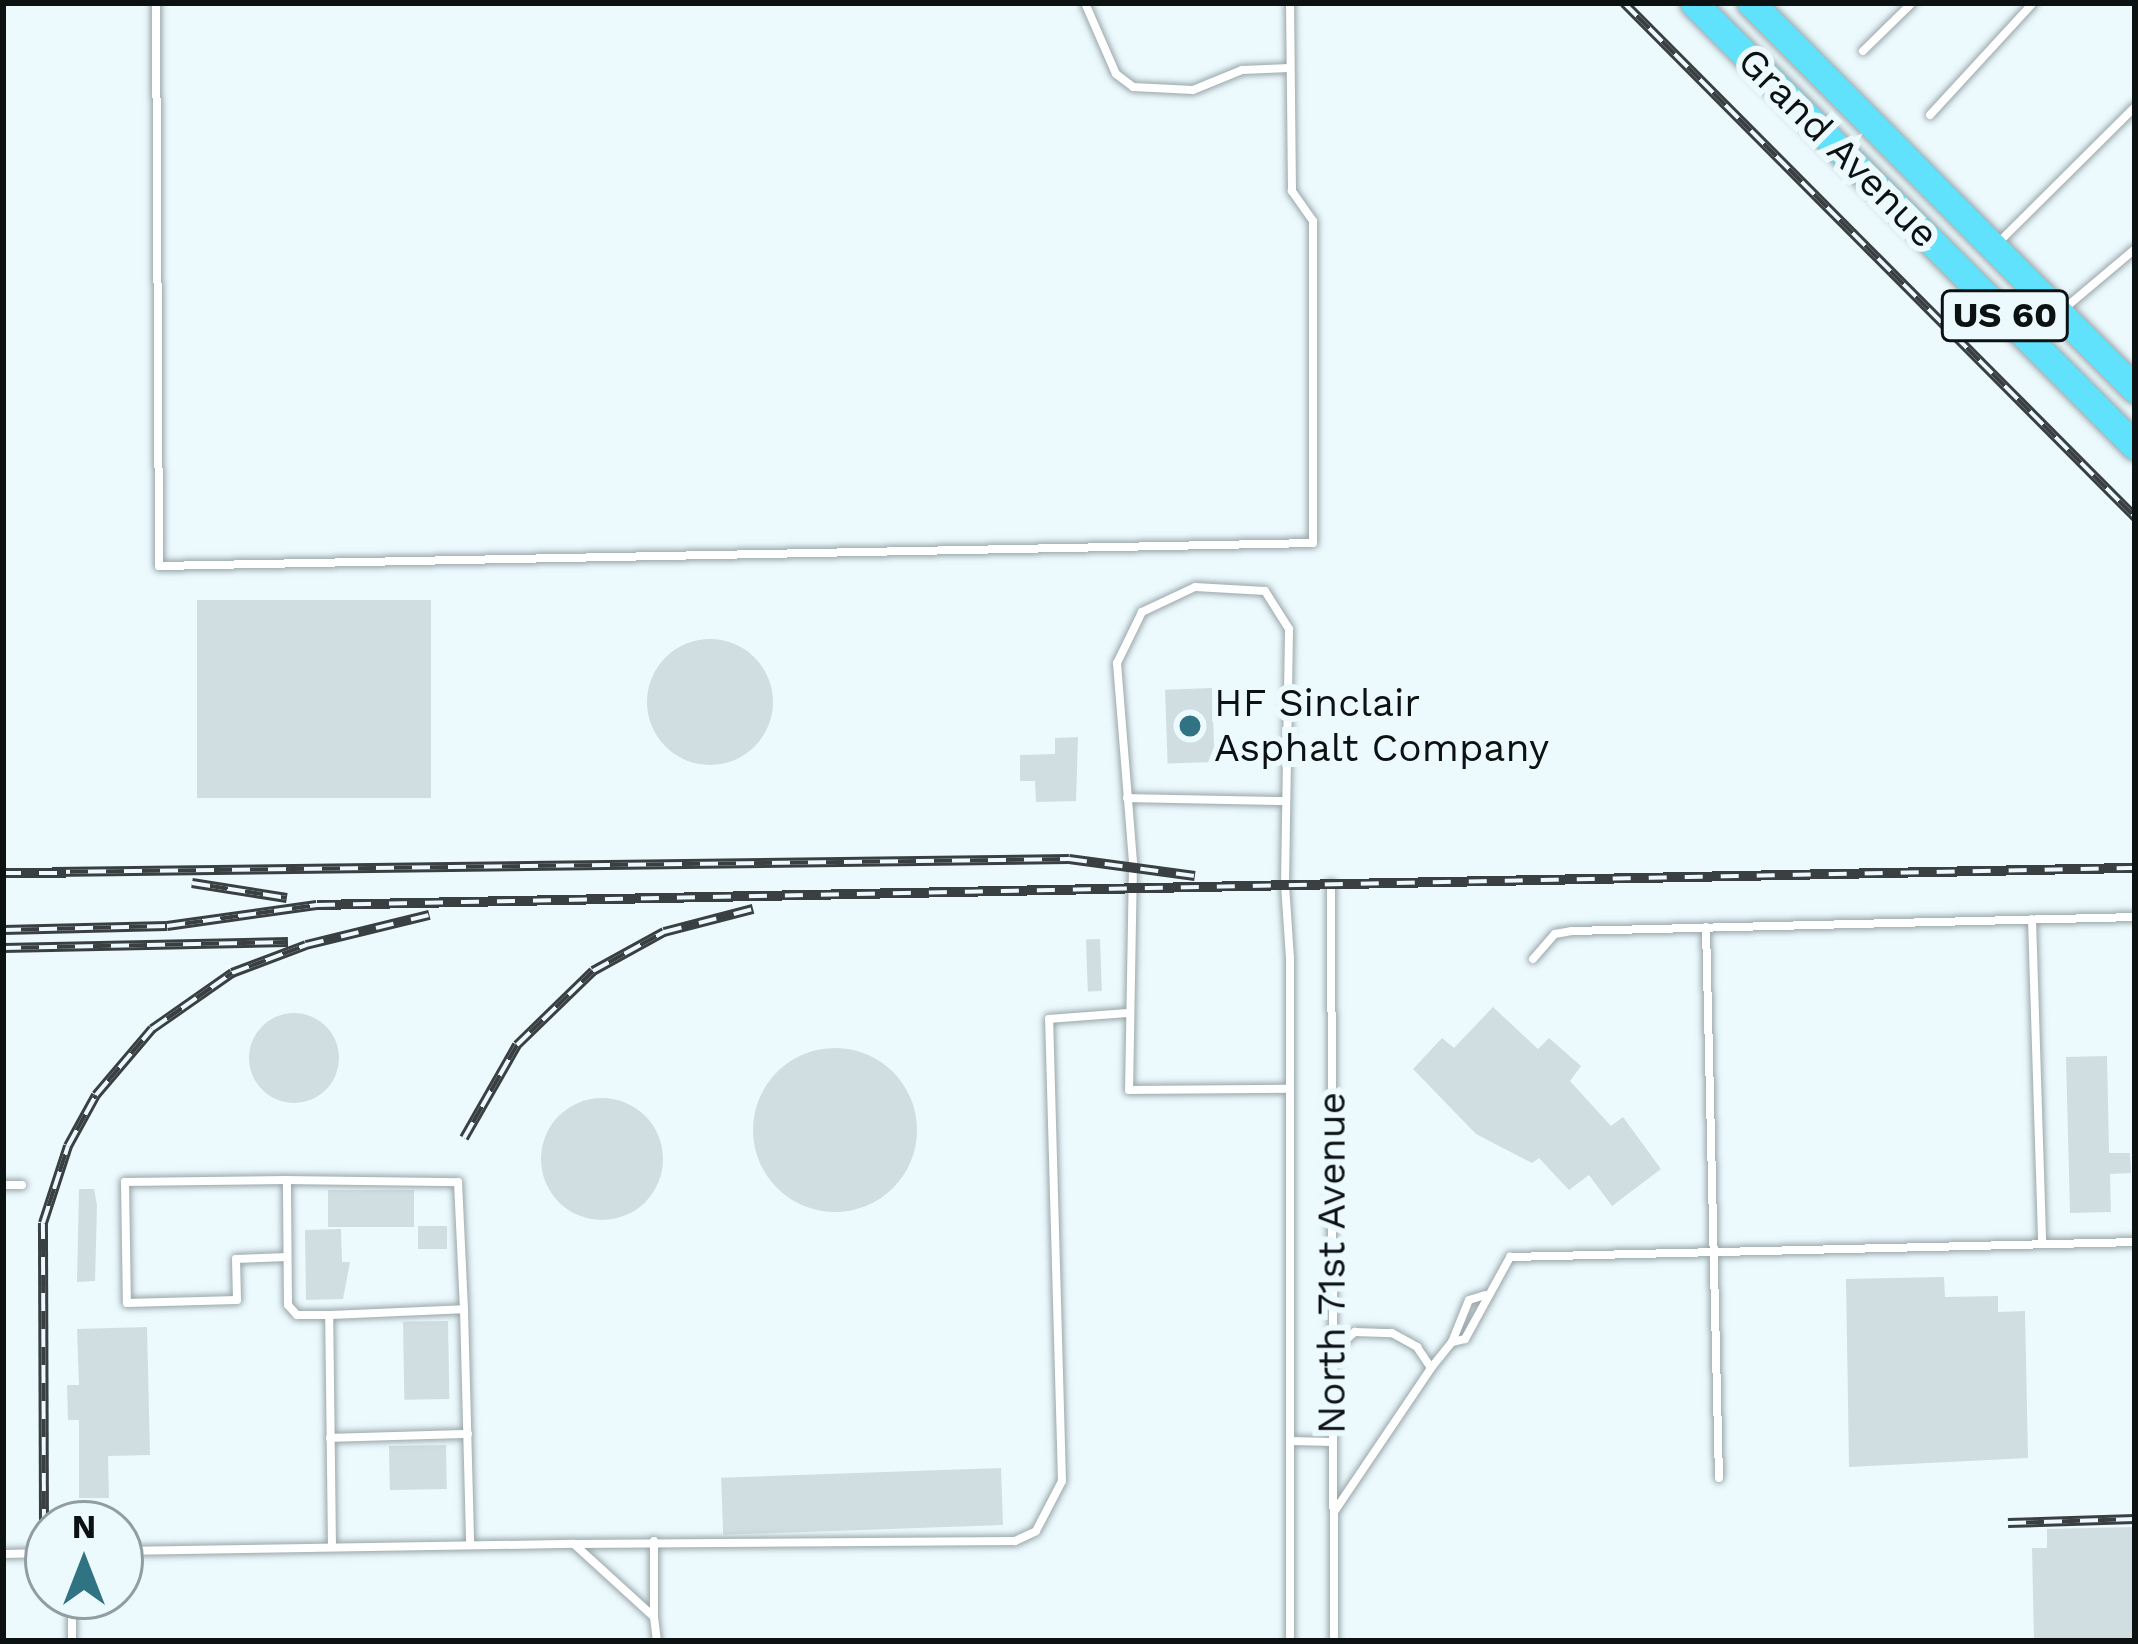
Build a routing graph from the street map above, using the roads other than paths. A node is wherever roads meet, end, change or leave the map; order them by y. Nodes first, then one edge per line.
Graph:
1 (156, 3) edge
2 (1085, 3) edge
3 (1290, 3) edge
4 (1694, 3) edge
5 (1751, 3) edge
6 (1912, 3) edge
7 (2033, 3) edge
8 (1864, 51) dead end
9 (1290, 68) junction
10 (2135, 107) edge
11 (1930, 115) dead end
12 (1906, 158) junction
13 (1875, 185) junction
14 (1994, 248) junction
15 (2135, 249) edge
16 (2060, 313) junction
17 (2135, 389) edge
18 (2135, 446) edge
19 (1127, 798) junction
20 (1286, 801) junction
21 (1331, 884) dead end
22 (2135, 917) edge
23 (2032, 919) junction
24 (1706, 927) junction
25 (1533, 959) dead end
26 (1127, 1012) junction
27 (1290, 1089) junction
28 (287, 1180) junction
29 (3, 1185) edge
30 (22, 1185) dead end
31 (2135, 1241) edge
32 (2042, 1244) junction
33 (1714, 1252) junction
34 (287, 1257) junction
35 (1485, 1295) junction
36 (464, 1309) junction
37 (329, 1315) junction
38 (1451, 1342) junction
39 (1332, 1352) junction
40 (1431, 1368) junction
41 (468, 1434) junction
42 (331, 1438) junction
43 (1290, 1441) junction
44 (1333, 1442) junction
45 (1719, 1478) dead end
46 (1334, 1513) junction
47 (654, 1541) junction
48 (574, 1544) junction
49 (470, 1545) junction
50 (332, 1547) junction
51 (144, 1551) edge
52 (654, 1617) junction
53 (657, 1641) edge
54 (1290, 1641) edge
55 (1334, 1641) edge

1 - 9 lane
2 - 9 lane
3 - 9 lane
4 - 13 highway, Grand Avenue / US 60
5 - 12 highway, Grand Avenue / US 60
6 - 8 lane
7 - 11 lane
10 - 14 lane
12 - 13 highway
12 - 14 highway, Grand Avenue / US 60
13 - 18 highway, Grand Avenue / US 60
14 - 16 highway, Grand Avenue / US 60
15 - 16 lane
16 - 17 highway, Grand Avenue / US 60
19 - 20 lane
19 - 20 lane, North 71st Avenue
19 - 26 lane, North 71st Avenue
20 - 27 lane, North 71st Avenue
21 - 39 lane, North 71st Avenue
22 - 23 lane
23 - 24 lane
23 - 32 lane
24 - 25 lane
24 - 33 lane
26 - 27 lane, North 71st Avenue
26 - 47 lane
27 - 43 lane, North 71st Avenue
28 - 34 lane
28 - 34 lane
28 - 36 lane
29 - 30 lane
31 - 32 lane
32 - 33 lane
33 - 35 lane
33 - 45 lane
34 - 37 lane
35 - 38 lane
35 - 38 lane
36 - 37 lane
36 - 41 lane
37 - 42 lane
38 - 40 lane
39 - 40 lane
39 - 44 lane, North 71st Avenue
40 - 46 lane
41 - 42 lane
41 - 49 lane
42 - 50 lane
43 - 44 lane
43 - 54 lane, North 71st Avenue
44 - 46 lane, North 71st Avenue
46 - 55 lane, North 71st Avenue
47 - 48 lane
47 - 52 lane
48 - 49 lane
48 - 52 lane
49 - 50 lane
50 - 51 lane
52 - 53 lane

